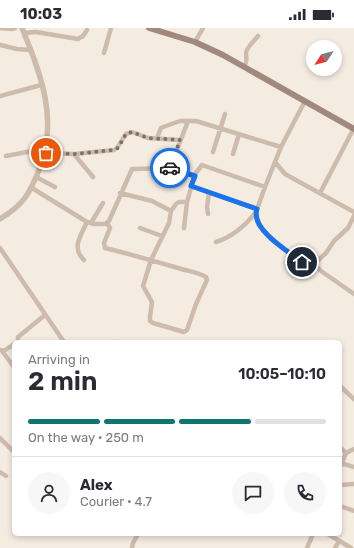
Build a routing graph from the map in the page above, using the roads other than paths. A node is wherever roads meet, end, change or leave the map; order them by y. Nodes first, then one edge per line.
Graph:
1 (0, 28) edge
2 (15, 28) edge
3 (111, 28) edge
4 (149, 28) edge
5 (202, 28) edge
6 (87, 30) dead end
7 (23, 31) edge
8 (258, 36) dead end
9 (195, 42) junction
10 (0, 45) edge
11 (30, 50) junction
12 (104, 53) dead end
13 (244, 67) junction
14 (41, 85) junction
15 (0, 96) edge
16 (305, 101) junction
17 (226, 114) dead end
18 (188, 121) junction
19 (221, 129) junction
20 (354, 129) edge
21 (239, 134) junction
22 (157, 138) junction
23 (180, 140) junction
24 (47, 146) junction
25 (281, 147) junction
26 (212, 152) dead end
27 (46, 153) junction
28 (74, 154) junction
29 (233, 154) dead end
30 (6, 156) dead end
31 (275, 162) junction
32 (170, 168) junction
33 (195, 176) junction
34 (36, 177) junction
35 (93, 177) dead end
36 (191, 186) junction
37 (55, 187) dead end
38 (265, 187) junction
39 (32, 188) junction
40 (120, 193) junction
41 (209, 193) junction
42 (320, 193) junction
43 (187, 202) junction
44 (103, 203) dead end
45 (171, 211) junction
46 (257, 211) junction
47 (354, 212) edge
48 (208, 214) dead end
49 (354, 216) edge
50 (0, 219) edge
51 (89, 223) junction
52 (107, 223) junction
53 (140, 228) dead end
54 (184, 228) dead end
55 (162, 236) junction
56 (216, 242) dead end
57 (0, 248) edge
58 (84, 260) dead end
59 (151, 260) junction
60 (314, 264) junction
61 (354, 294) edge
62 (45, 316) junction
63 (17, 340) edge
64 (62, 340) edge
65 (12, 346) edge
66 (1, 350) edge
67 (12, 364) edge
68 (342, 388) edge
69 (354, 399) edge
70 (1, 441) edge
71 (342, 449) edge
72 (354, 449) edge
73 (12, 450) edge
74 (346, 453) junction
75 (342, 463) edge
76 (342, 465) edge
77 (354, 468) edge
78 (0, 472) edge
79 (6, 476) dead end
80 (354, 484) edge
81 (342, 485) edge
82 (342, 507) edge
83 (354, 511) edge
84 (137, 536) edge
85 (313, 536) edge
86 (331, 536) edge
87 (339, 541) junction
88 (132, 548) edge
89 (307, 548) edge
90 (335, 548) edge
91 (351, 548) edge

1 - 2 street
3 - 12 street
4 - 9 main road
5 - 9 street
6 - 7 street
7 - 11 street
8 - 13 street
9 - 13 main road
10 - 11 street
11 - 14 street
13 - 16 main road
14 - 15 street
14 - 24 street
16 - 20 main road
16 - 25 street
17 - 19 street
18 - 19 street
18 - 22 street
18 - 23 street
19 - 21 street
19 - 26 street
20 - 42 street
21 - 25 street
21 - 29 street
22 - 23 street
22 - 28 street
23 - 32 street
24 - 27 street
24 - 30 street
25 - 31 street
27 - 28 street
27 - 34 street
28 - 35 street
31 - 38 street
31 - 42 street
32 - 33 street
32 - 40 street
33 - 36 street
33 - 38 street
34 - 37 street
34 - 39 street
36 - 41 street
36 - 43 street
38 - 46 street
39 - 50 street
39 - 51 street
40 - 45 street
40 - 52 street
41 - 46 street
41 - 48 street
42 - 47 street
43 - 45 street
43 - 54 street
44 - 51 street
45 - 55 street
46 - 56 street
46 - 60 street
49 - 60 street
51 - 52 street
51 - 58 street
52 - 59 street
53 - 55 street
55 - 59 street
57 - 62 street
59 - 59 street
60 - 61 street
62 - 63 street
62 - 64 street
65 - 66 street
66 - 67 street
68 - 69 street
70 - 73 street
71 - 74 street
72 - 74 street
74 - 75 street
76 - 77 street
78 - 79 street
80 - 81 street
82 - 83 street
84 - 88 street
85 - 89 street
86 - 87 street
87 - 90 street
87 - 91 street

